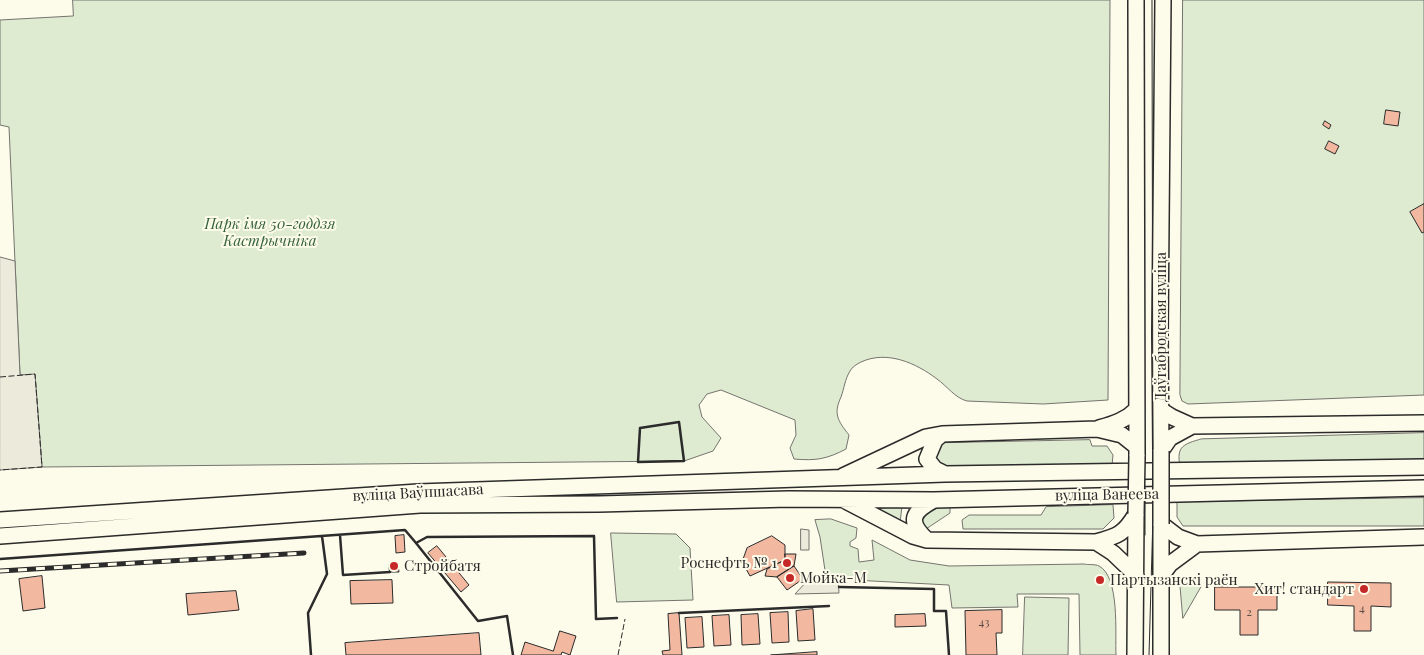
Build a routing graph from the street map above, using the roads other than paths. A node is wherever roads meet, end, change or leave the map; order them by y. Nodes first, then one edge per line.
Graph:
1 (1136, 0) edge
2 (1163, 0) edge
3 (1137, 409) junction
4 (1161, 410) junction
5 (1424, 423) edge
6 (1192, 426) junction
7 (1097, 429) junction
8 (942, 434) junction
9 (1161, 451) junction
10 (1137, 452) junction
11 (1424, 467) edge
12 (945, 474) junction
13 (837, 478) junction
14 (1424, 488) edge
15 (789, 498) joint
16 (840, 498) junction
17 (934, 500) junction
18 (1136, 514) junction
19 (0, 520) edge
20 (1161, 524) junction
21 (0, 536) edge
22 (1424, 537) edge
23 (927, 540) junction
24 (1096, 542) junction
25 (1197, 544) junction
26 (1136, 576) junction
27 (1161, 576) junction
28 (1135, 655) edge
29 (1161, 655) edge

1 - 3 main road, Даўгабродская вуліца
2 - 4 main road, Даўгабродская вуліца
3 - 7 main road
3 - 10 main road, Даўгабродская вуліца
4 - 6 main road
4 - 9 main road, Даўгабродская вуліца
5 - 6 main road
6 - 9 main road
7 - 8 main road
7 - 10 main road
8 - 12 main road
8 - 13 main road
9 - 20 main road, Даўгабродская вуліца, bridge
10 - 18 main road, Даўгабродская вуліца, bridge
11 - 12 main road, вуліца Ванеева
12 - 13 main road, вуліца Ванеева
13 - 19 main road, вуліца Ваўпшасава
14 - 17 main road, вуліца Ванеева
15 - 16 main road, вуліца Ванеева
15 - 21 main road, вуліца Ваўпшасава
16 - 17 main road, вуліца Ванеева
16 - 23 main road
17 - 23 main road
18 - 24 main road
18 - 26 main road, Даўгабродская вуліца
20 - 25 main road
20 - 27 main road, Даўгабродская вуліца
22 - 25 main road
23 - 24 main road
24 - 26 main road
25 - 27 main road
26 - 28 main road, Даўгабродская вуліца
27 - 29 main road, Даўгабродская вуліца

